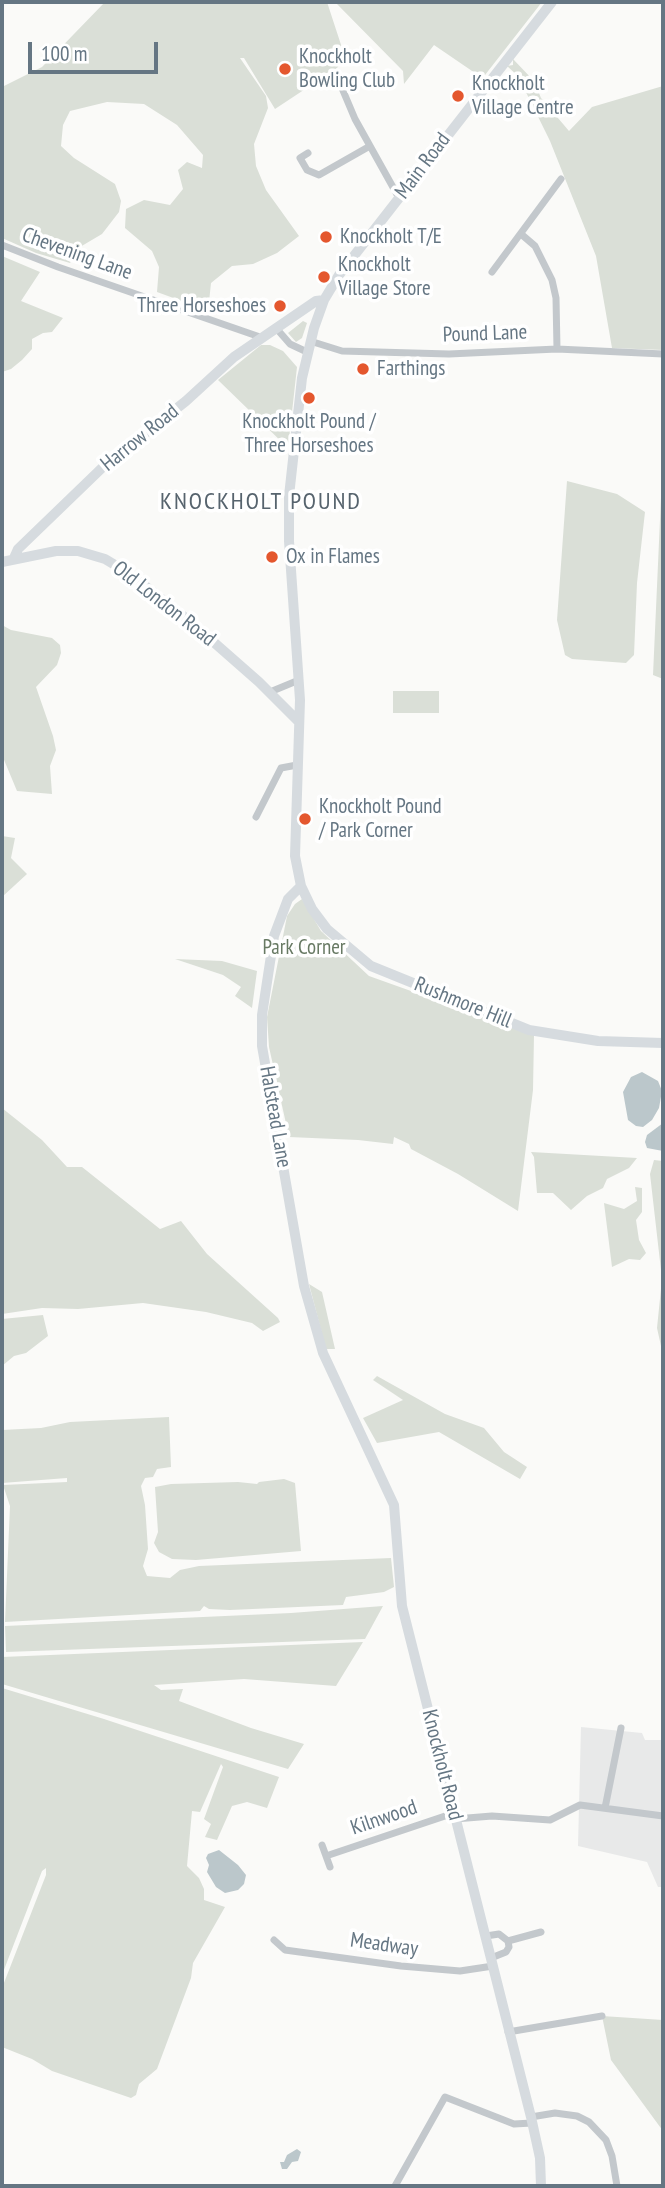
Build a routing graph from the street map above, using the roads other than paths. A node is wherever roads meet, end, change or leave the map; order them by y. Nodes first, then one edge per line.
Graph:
1 (552, 2) edge
2 (336, 74) dead end
3 (370, 146) junction
4 (309, 153) dead end
5 (561, 179) dead end
6 (554, 188) junction
7 (563, 195) dead end
8 (399, 198) junction
9 (521, 234) junction
10 (2, 245) edge
11 (493, 267) dead end
12 (324, 300) junction
13 (275, 328) junction
14 (260, 337) junction
15 (309, 346) junction
16 (557, 349) junction
17 (663, 354) edge
18 (34, 535) junction
19 (43, 552) junction
20 (14, 558) junction
21 (2, 562) edge
22 (299, 680) junction
23 (270, 692) junction
24 (299, 722) junction
25 (297, 765) junction
26 (256, 817) dead end
27 (300, 886) junction
28 (663, 1043) edge
29 (323, 1353) joint
30 (621, 1728) dead end
31 (605, 1808) junction
32 (455, 1816) junction
33 (663, 1816) edge
34 (322, 1845) dead end
35 (326, 1856) junction
36 (330, 1867) dead end
37 (541, 1932) dead end
38 (486, 1936) junction
39 (274, 1940) dead end
40 (508, 1941) junction
41 (492, 1962) junction
42 (602, 2016) dead end
43 (508, 2032) junction
44 (531, 2120) junction
45 (395, 2186) edge
46 (541, 2186) edge
47 (617, 2186) edge

1 - 8 street, Main Road
2 - 3 street
3 - 4 street
3 - 8 street
5 - 6 street
6 - 7 street
6 - 9 street
8 - 12 street, Main Road
9 - 11 street
9 - 16 street
10 - 14 street, Chevening Lane
12 - 13 street, Harrow Road
12 - 15 street, Main Road
13 - 14 street, Harrow Road
13 - 15 street, Pound Lane
14 - 18 street, Harrow Road
15 - 16 street, Pound Lane
15 - 22 street, Main Road
16 - 17 street, Pound Lane
18 - 19 street
18 - 20 street, Harrow Road
19 - 20 street, Old London Road
19 - 23 street, Old London Road
20 - 21 street, Old London Road
22 - 23 street
22 - 24 street, Main Road
23 - 24 street, Old London Road
24 - 25 street, Main Road
25 - 26 street
25 - 27 street, Main Road
27 - 28 street, Rushmore Hill
27 - 29 street, Halstead Lane
29 - 32 street, Knockholt Road
30 - 31 street
31 - 32 street, Kilnwood
31 - 33 street, Kilnwood
32 - 35 street, Kilnwood
32 - 38 street, Knockholt Road
34 - 35 street
35 - 36 street
37 - 40 street
38 - 40 street
38 - 41 street, Knockholt Road
39 - 41 street, Meadway
40 - 41 street
41 - 43 street, Knockholt Road
42 - 43 street
43 - 44 street, Knockholt Road
44 - 45 street
44 - 46 street, Knockholt Road
44 - 47 street

